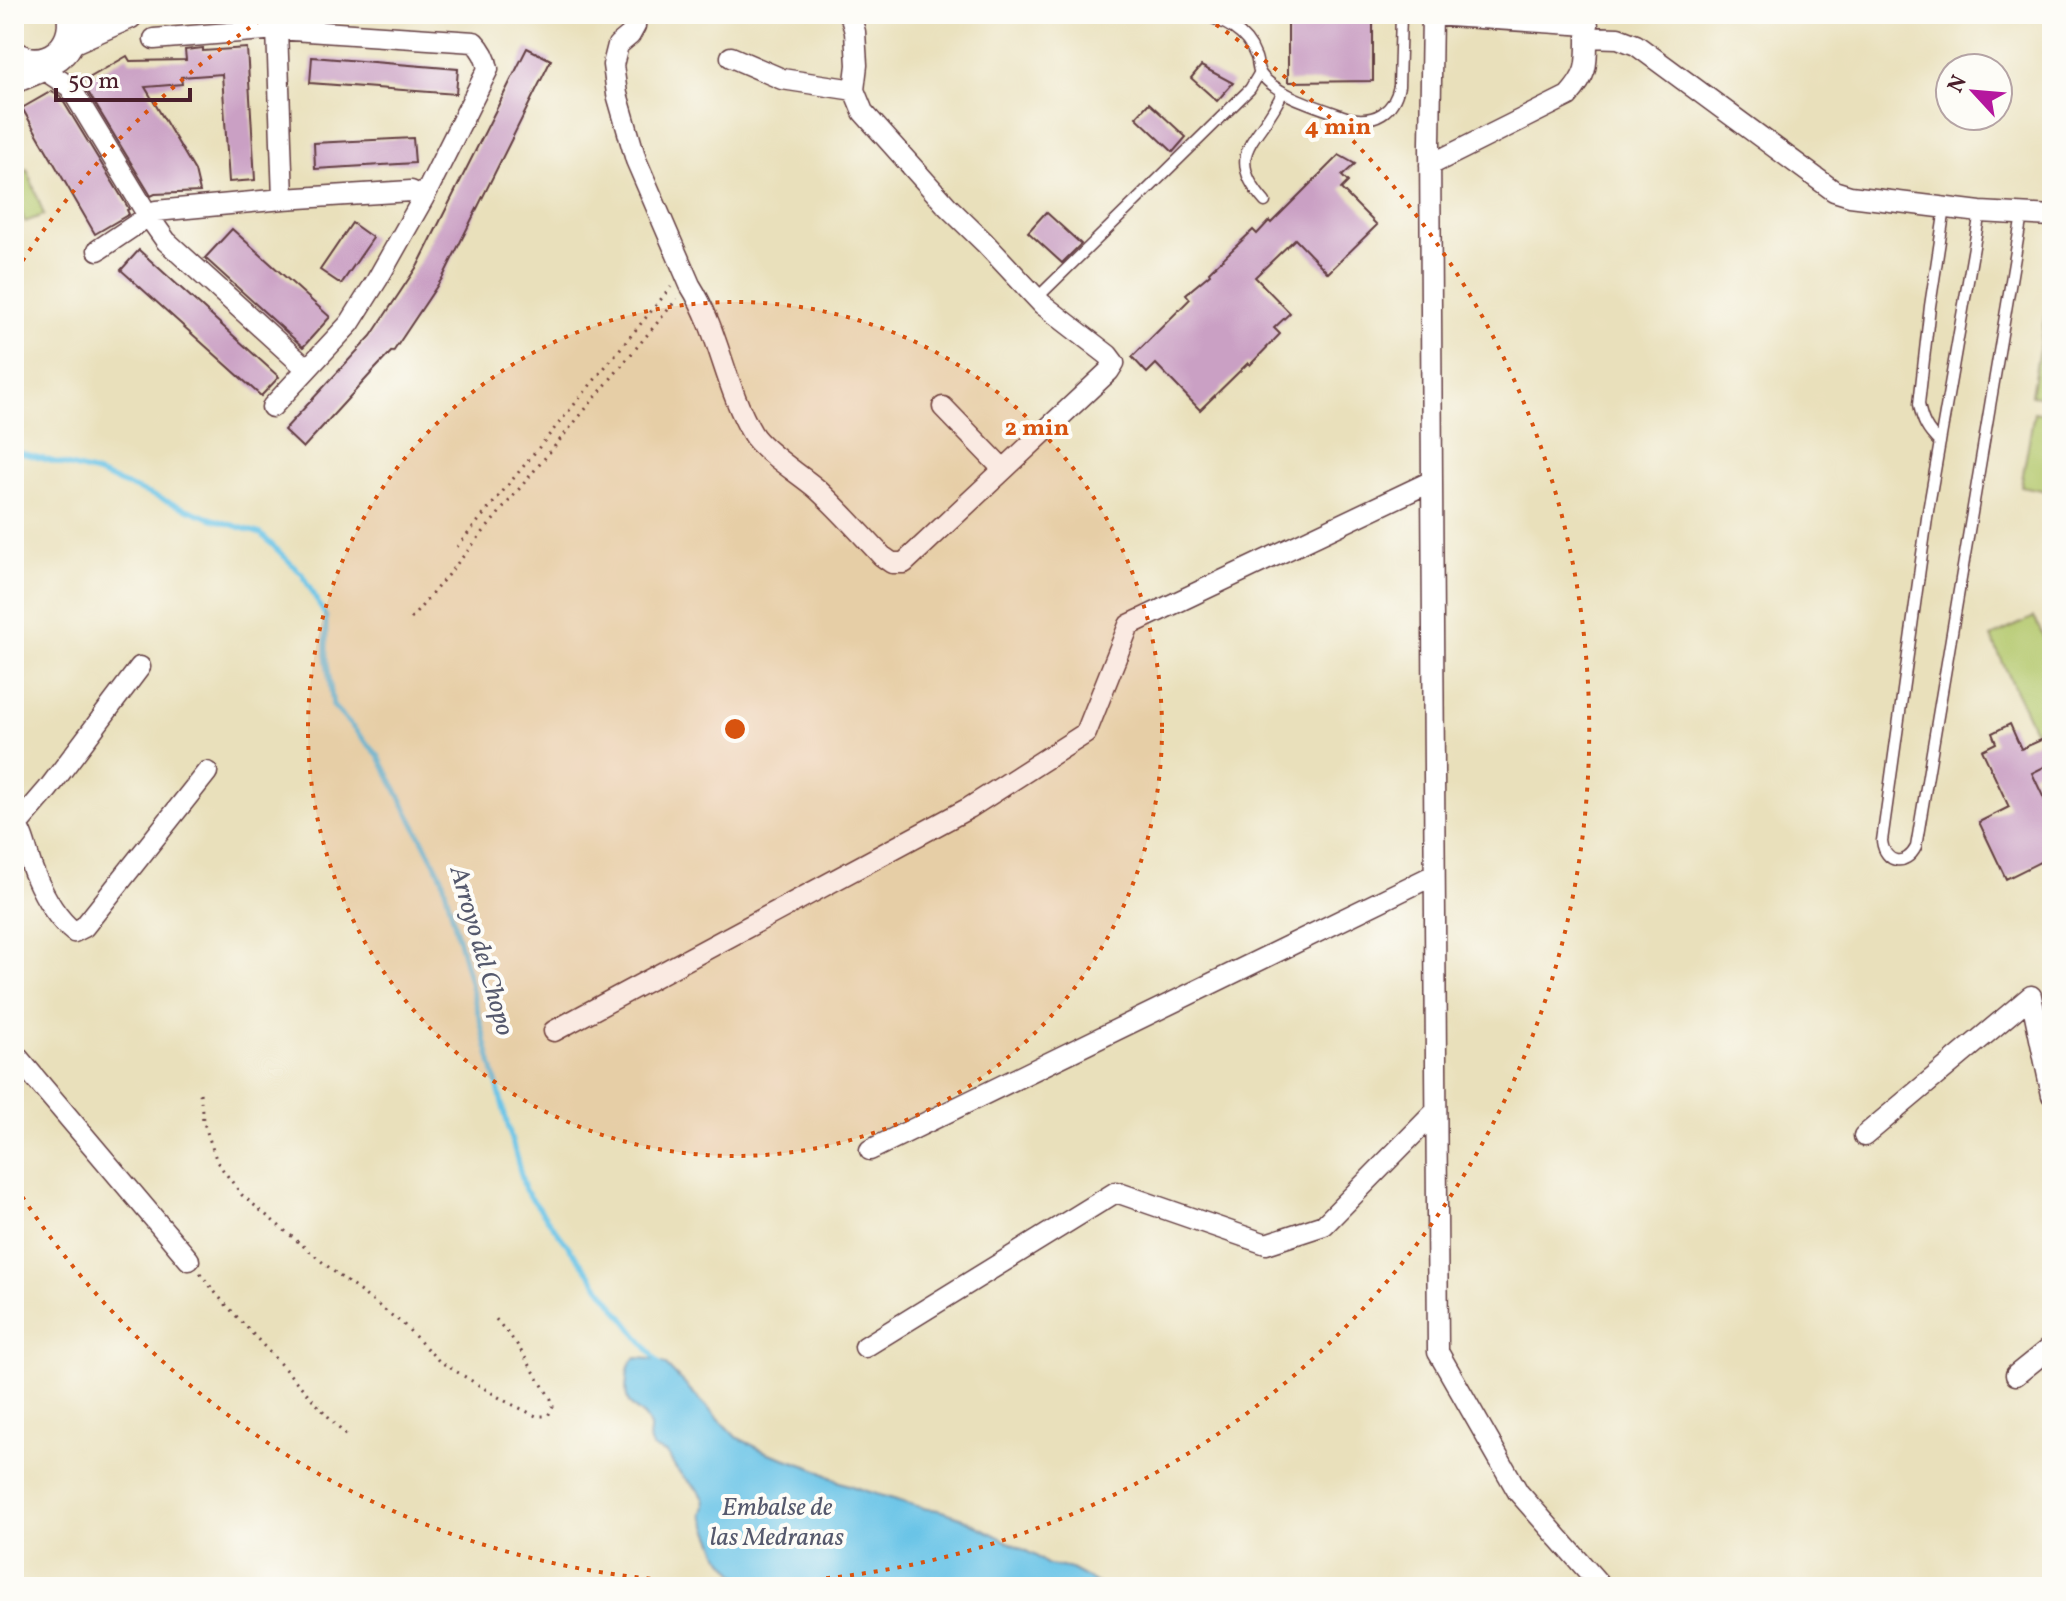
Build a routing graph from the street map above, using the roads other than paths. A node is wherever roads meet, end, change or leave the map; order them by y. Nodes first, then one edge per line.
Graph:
1 (128, 14) edge
2 (636, 14) edge
3 (850, 14) edge
4 (1202, 14) edge
5 (1401, 14) edge
6 (1432, 15) edge
7 (1588, 25) edge
8 (277, 29) junction
9 (70, 32) edge
10 (154, 39) dead end
11 (731, 57) dead end
12 (25, 66) edge
13 (1260, 72) junction
14 (70, 87) junction
15 (854, 90) junction
16 (1282, 93) junction
17 (1430, 165) junction
18 (424, 197) junction
19 (283, 199) junction
20 (1265, 202) dead end
21 (1945, 208) junction
22 (1980, 212) junction
23 (2022, 215) junction
24 (2052, 216) edge
25 (149, 217) junction
26 (98, 250) dead end
27 (1037, 298) junction
28 (307, 369) junction
29 (272, 407) dead end
30 (943, 407) dead end
31 (1940, 443) junction
32 (1003, 469) junction
33 (1432, 481) junction
34 (140, 667) dead end
35 (207, 772) dead end
36 (15, 823) edge
37 (1434, 875) junction
38 (554, 1031) dead end
39 (14, 1053) edge
40 (2052, 1095) edge
41 (1436, 1111) junction
42 (1864, 1136) dead end
43 (870, 1150) dead end
44 (189, 1260) road end
45 (2052, 1346) edge
46 (865, 1347) dead end
47 (2016, 1375) dead end
48 (1602, 1587) edge

1 - 9 main road
2 - 32 street
3 - 15 street
4 - 13 lane
5 - 16 lane
6 - 7 street
6 - 17 street
7 - 17 street
7 - 21 street
8 - 10 street
8 - 18 street
8 - 19 street
9 - 12 main road
9 - 14 street
11 - 15 street
12 - 14 street
13 - 16 lane
13 - 27 lane
14 - 25 street
15 - 27 street
16 - 20 lane
17 - 33 street
18 - 19 street
18 - 28 street
19 - 25 street
21 - 22 street
21 - 31 lane
22 - 23 street
22 - 31 lane
23 - 24 street
23 - 31 lane
25 - 26 street
25 - 28 street
27 - 32 street
28 - 29 street
30 - 32 street
33 - 37 street
33 - 38 street
34 - 36 street
35 - 36 street
37 - 41 street
37 - 43 street
39 - 44 street
40 - 42 street
41 - 46 street
41 - 48 street
45 - 47 street

